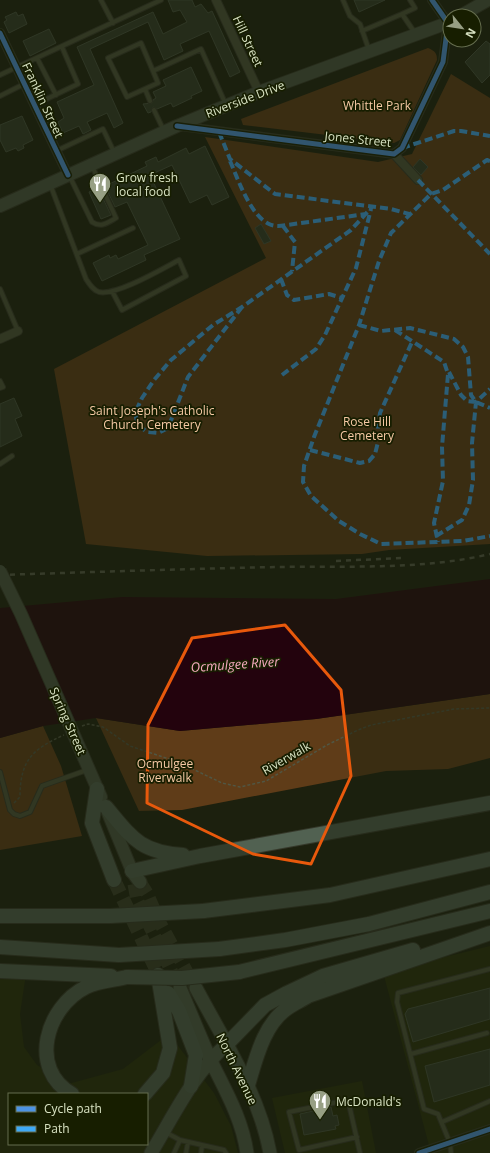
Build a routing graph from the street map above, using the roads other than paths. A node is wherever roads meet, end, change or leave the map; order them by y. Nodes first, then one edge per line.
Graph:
1 (101, 0) edge
2 (161, 0) edge
3 (216, 0) edge
4 (342, 0) edge
5 (410, 0) edge
6 (432, 0) edge
7 (488, 0) edge
8 (474, 8) edge
9 (442, 13) edge
10 (402, 14) junction
11 (113, 23) junction
12 (442, 25) edge
13 (362, 31) junction
14 (0, 33) edge
15 (417, 36) junction
16 (62, 47) junction
17 (445, 48) edge
18 (370, 52) junction
19 (37, 58) junction
20 (16, 67) junction
21 (153, 71) junction
22 (0, 74) edge
23 (24, 84) junction
24 (145, 89) junction
25 (259, 92) junction
26 (56, 95) junction
27 (0, 96) edge
28 (150, 101) dead end
29 (34, 105) junction
30 (226, 106) junction
31 (154, 110) dead end
32 (177, 126) junction
33 (164, 132) junction
34 (56, 151) junction
35 (115, 154) junction
36 (394, 154) junction
37 (92, 165) junction
38 (68, 175) junction
39 (418, 180) dead end
40 (50, 183) junction
41 (0, 206) edge
42 (133, 228) dead end
43 (77, 254) junction
44 (0, 289) edge
45 (112, 291) junction
46 (18, 331) joint
47 (0, 339) edge
48 (0, 381) edge
49 (0, 388) edge
50 (12, 456) dead end
51 (0, 462) edge
52 (0, 571) edge
53 (90, 769) junction
54 (0, 772) edge
55 (97, 789) junction
56 (490, 803) edge
57 (106, 807) junction
58 (200, 856) junction
59 (490, 859) edge
60 (135, 879) joint
61 (114, 880) tunnel mouth
62 (490, 892) edge
63 (490, 910) edge
64 (0, 916) edge
65 (490, 932) edge
66 (474, 938) junction
67 (0, 947) edge
68 (490, 969) edge
69 (0, 971) edge
70 (158, 974) tunnel mouth
71 (127, 977) junction
72 (196, 988) tunnel mouth
73 (174, 990) joint
74 (487, 1033) dead end
75 (226, 1045) junction
76 (410, 1054) junction
77 (210, 1059) junction
78 (248, 1085) junction
79 (191, 1086) junction
80 (71, 1093) edge
81 (146, 1093) edge
82 (490, 1101) edge
83 (442, 1122) junction
84 (490, 1129) edge
85 (164, 1131) junction
86 (357, 1137) junction
87 (180, 1140) junction
88 (188, 1142) junction
89 (450, 1143) junction
90 (202, 1146) junction
91 (213, 1151) edge
92 (224, 1152) edge
93 (151, 1153) edge
94 (174, 1153) edge
95 (186, 1153) edge
96 (201, 1153) edge
97 (248, 1153) edge
98 (270, 1153) edge
99 (360, 1153) edge
100 (419, 1153) edge
101 (451, 1153) edge

1 - 11 lane
2 - 11 lane
3 - 25 street, Hill Street
4 - 13 lane
5 - 10 lane
6 - 9 street
7 - 8 main road
10 - 13 lane
10 - 15 lane
11 - 16 lane
12 - 15 main road, Riverside Drive
13 - 18 lane
14 - 20 street, Franklin Street
15 - 18 main road, Riverside Drive
16 - 19 lane
16 - 26 lane
17 - 36 street, Jones Street
18 - 25 main road, Riverside Drive
19 - 20 lane
19 - 26 lane
20 - 22 lane
20 - 23 street, Franklin Street
21 - 24 lane
21 - 24 lane
21 - 30 lane
23 - 27 lane
23 - 29 street, Franklin Street
24 - 28 lane
25 - 30 main road, Riverside Drive
26 - 29 lane
29 - 34 street, Franklin Street
30 - 32 main road, Riverside Drive
31 - 33 lane
32 - 33 main road, Riverside Drive
32 - 36 street, Jones Street
33 - 35 main road, Riverside Drive
34 - 35 lane
34 - 38 street, Franklin Street
35 - 37 main road, Riverside Drive
36 - 39 street, Jones Street
37 - 38 main road, Riverside Drive
37 - 38 lane
38 - 40 main road, Riverside Drive
40 - 41 main road, Riverside Drive
40 - 43 lane
42 - 43 lane
43 - 45 lane
44 - 46 lane
45 - 45 lane
46 - 47 street
48 - 49 lane
50 - 51 lane
52 - 53 main road, Spring Street, bridge
53 - 54 lane
53 - 55 main road, Spring Street
55 - 57 main road, Spring Street
55 - 61 highway
56 - 58 highway
57 - 58 highway
57 - 60 main road, Spring Street
58 - 60 highway
59 - 64 highway, bridge
62 - 67 highway, bridge
63 - 71 highway, bridge
65 - 66 highway
66 - 75 highway
66 - 78 highway
68 - 76 lane
69 - 71 highway
70 - 81 highway
71 - 80 highway
72 - 75 highway, North Avenue
73 - 77 highway, North Avenue
73 - 79 highway
74 - 76 lane
75 - 77 highway
75 - 78 highway, North Avenue
76 - 83 lane
77 - 79 highway
77 - 97 highway, North Avenue
78 - 98 highway, North Avenue
79 - 85 highway
82 - 83 lane
83 - 89 lane
84 - 89 street
85 - 87 lane
85 - 93 highway
86 - 86 lane
86 - 99 lane
87 - 88 lane
87 - 94 lane
88 - 90 lane
88 - 95 lane
89 - 100 street
89 - 101 lane
90 - 91 lane
90 - 96 lane
91 - 92 lane

